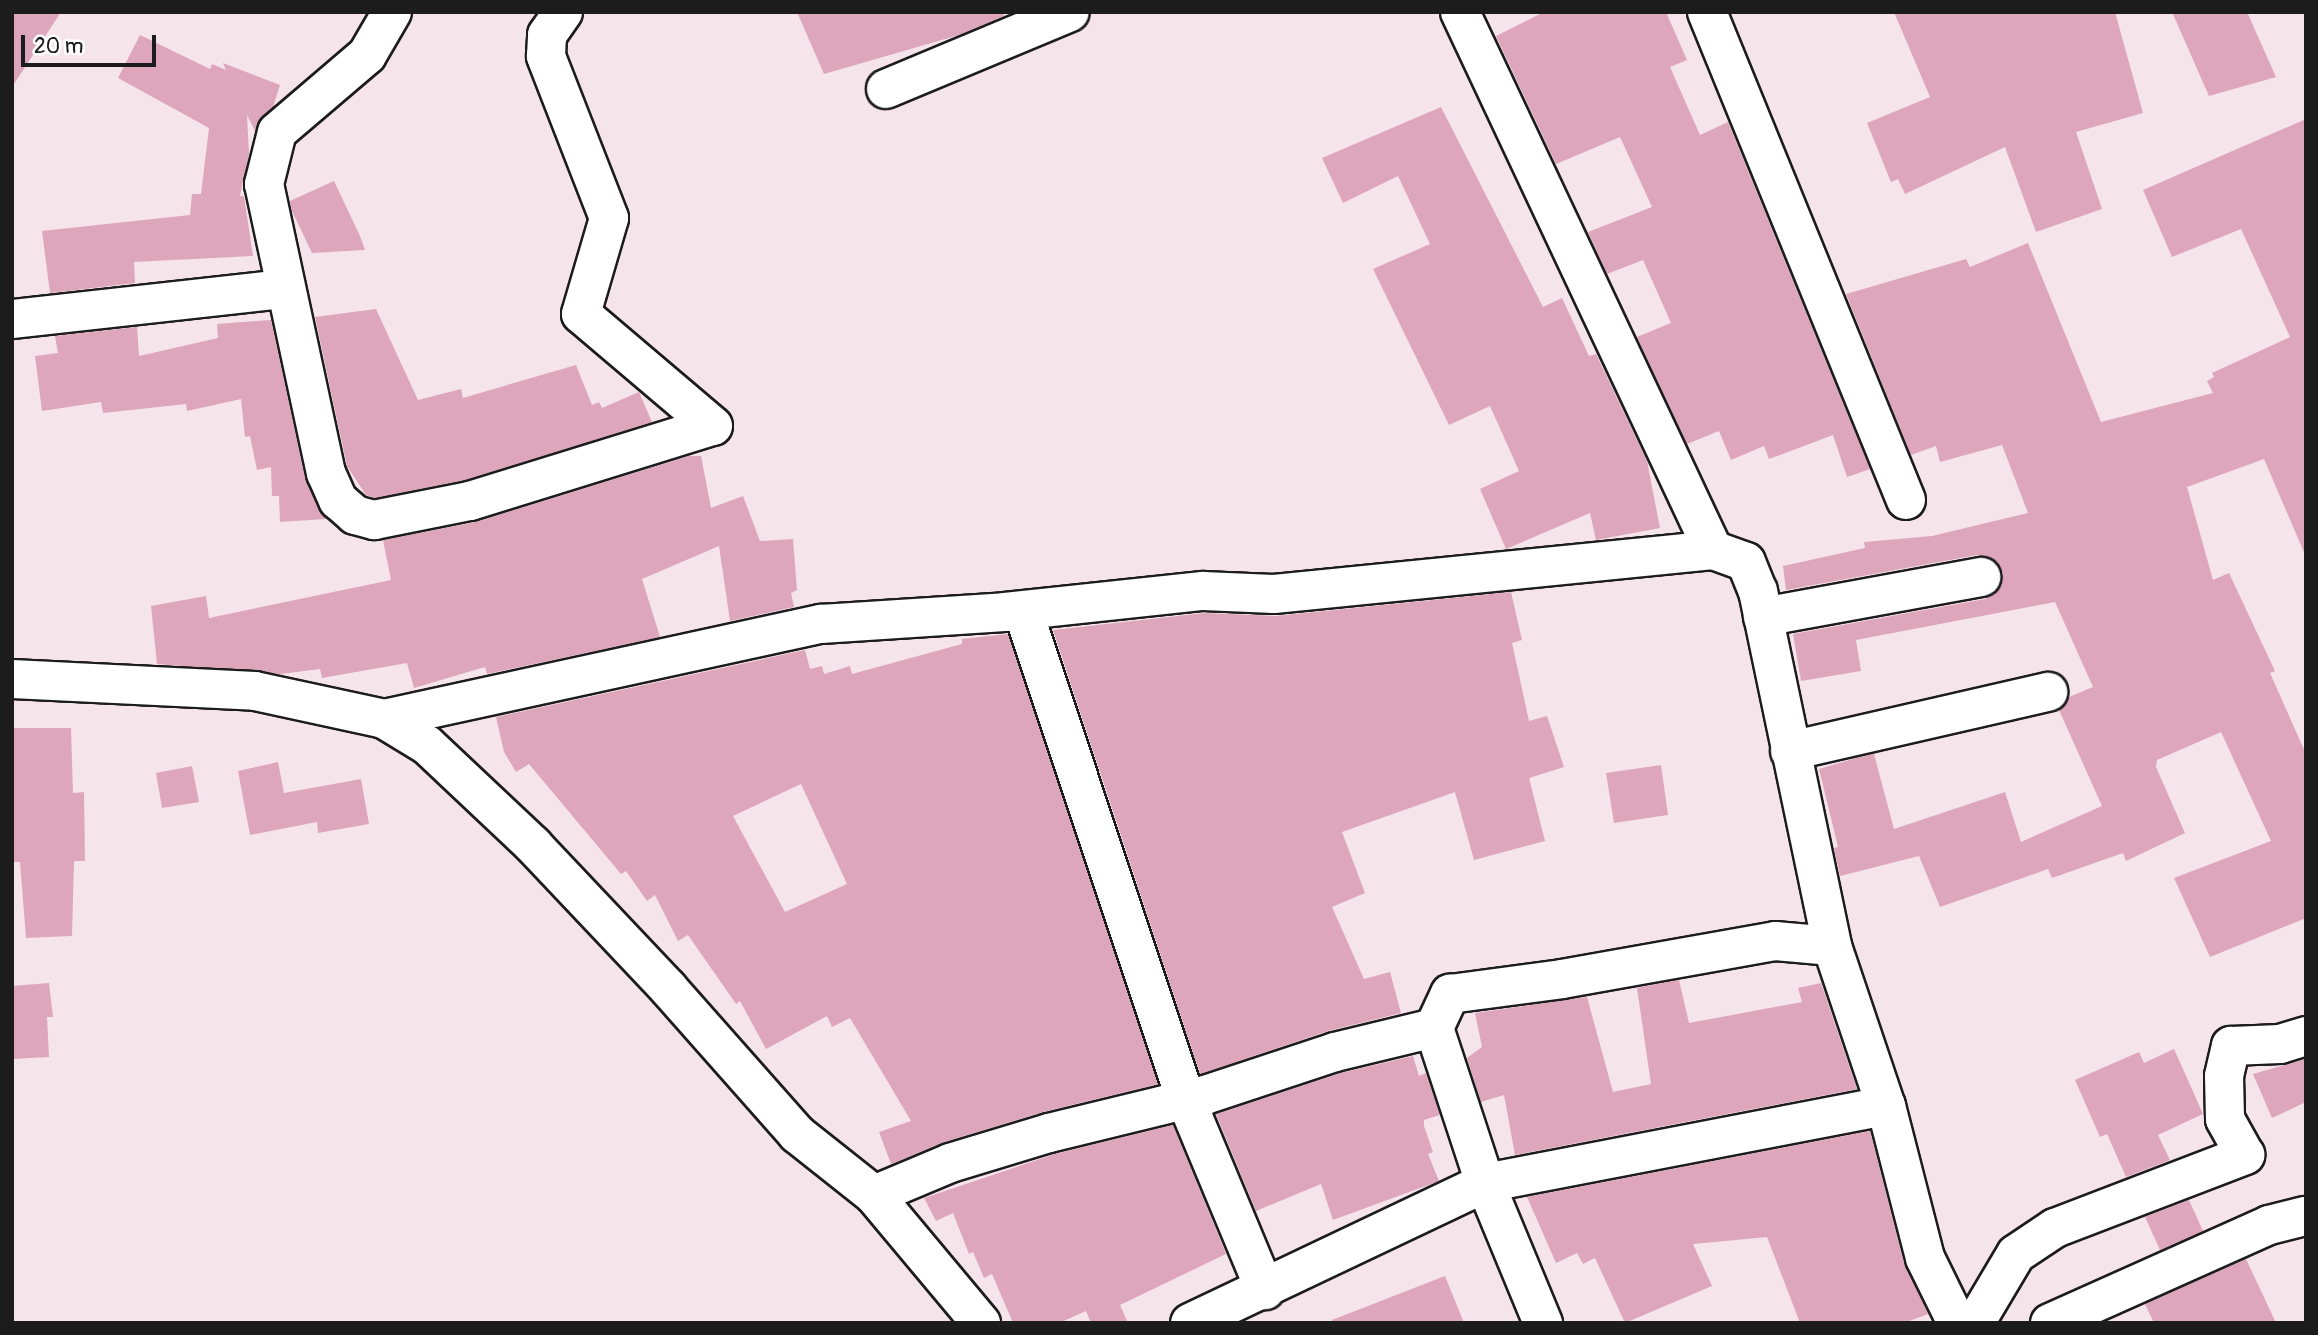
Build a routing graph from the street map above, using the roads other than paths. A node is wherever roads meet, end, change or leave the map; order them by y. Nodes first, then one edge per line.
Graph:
1 (392, 12) edge
2 (563, 12) edge
3 (1070, 12) edge
4 (1460, 12) edge
5 (1707, 12) edge
6 (886, 89) dead end
7 (284, 289) junction
8 (12, 319) edge
9 (1906, 500) dead end
10 (1713, 550) junction
11 (1981, 577) dead end
12 (1023, 611) junction
13 (1763, 617) junction
14 (12, 679) edge
15 (2048, 692) dead end
16 (384, 719) junction
17 (1790, 751) junction
18 (1832, 946) junction
19 (1434, 1028) junction
20 (2306, 1036) edge
21 (1186, 1100) junction
22 (1886, 1105) junction
23 (1485, 1183) junction
24 (874, 1195) junction
25 (2306, 1216) edge
26 (1265, 1290) junction
27 (1950, 1320) edge
28 (1537, 1321) edge
29 (981, 1323) edge
30 (1190, 1323) edge
31 (2050, 1323) edge

1 - 7 street
2 - 7 street
3 - 6 street
4 - 10 street
5 - 9 street
7 - 8 street
10 - 12 street
10 - 13 street
11 - 13 street
12 - 16 street
12 - 21 street
13 - 17 street
14 - 16 street
15 - 17 street
16 - 24 street
17 - 18 street
18 - 19 street
18 - 22 street
19 - 21 street
19 - 23 street
20 - 27 street
21 - 24 street
21 - 26 street
22 - 23 street
22 - 27 street
23 - 26 street
23 - 28 street
24 - 29 street
25 - 31 street
26 - 30 street

